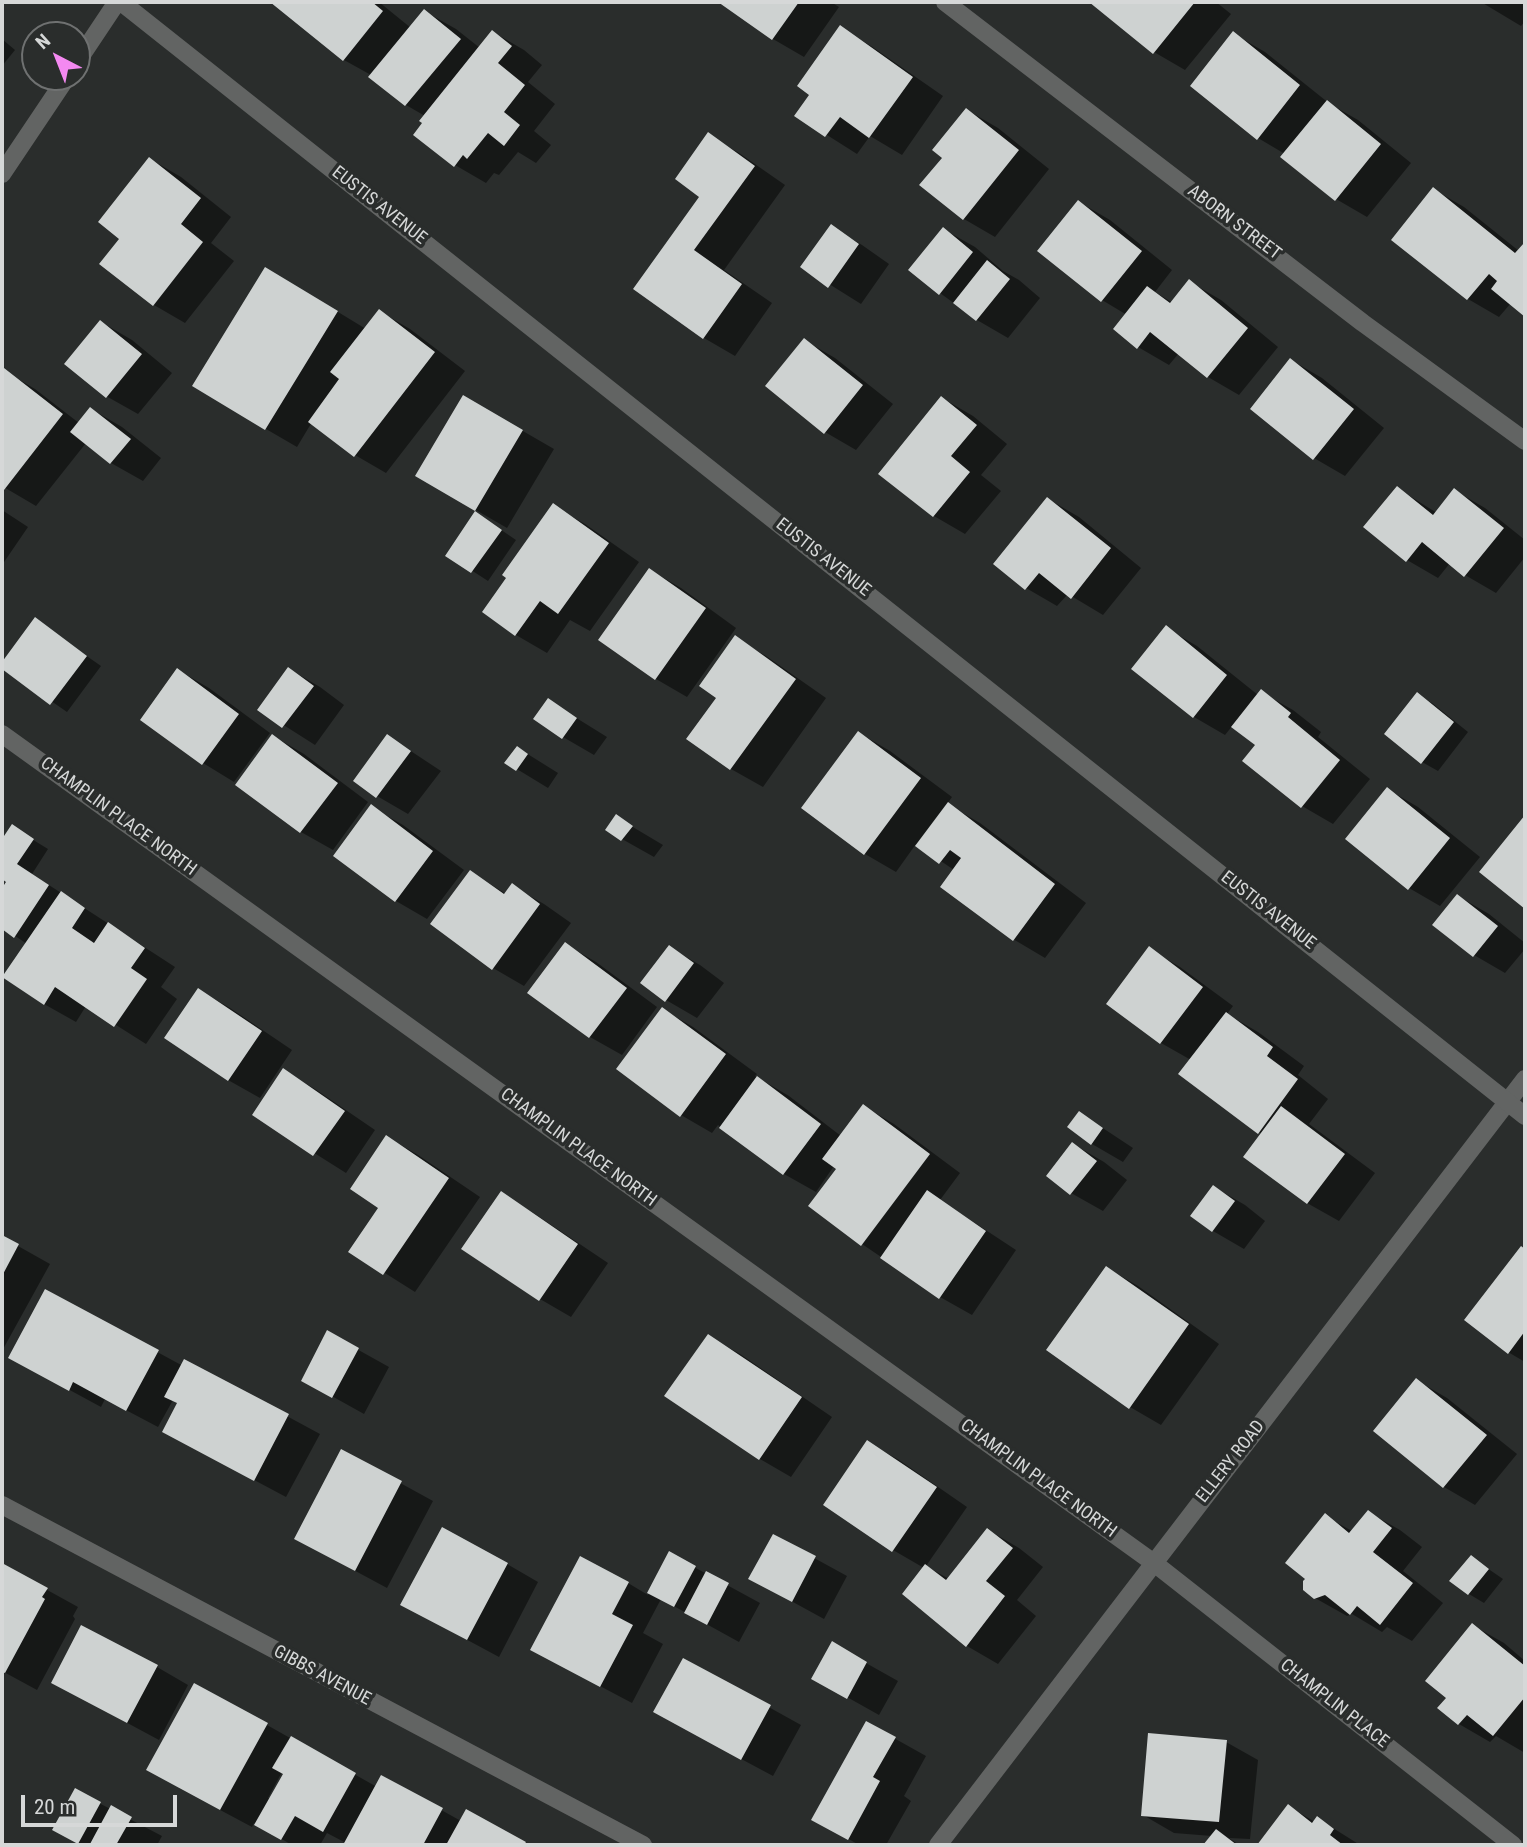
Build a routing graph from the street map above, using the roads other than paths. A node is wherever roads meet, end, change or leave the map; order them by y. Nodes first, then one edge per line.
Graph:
1 (119, 2) edge
2 (945, 2) edge
3 (91, 42) edge
4 (58, 91) edge
5 (2, 174) edge
6 (1525, 441) edge
7 (2, 734) edge
8 (1525, 1079) edge
9 (1508, 1102) junction
10 (1525, 1116) edge
11 (2, 1505) edge
12 (1154, 1563) junction
13 (643, 1845) edge
14 (938, 1845) edge
15 (1513, 1845) edge

1 - 3 street
1 - 9 street, EUSTIS AVENUE
2 - 6 street, ABORN STREET
4 - 5 street
7 - 12 street, CHAMPLIN PLACE NORTH
8 - 9 street, ELLERY ROAD
9 - 10 street, EUSTIS AVENUE
9 - 12 street, ELLERY ROAD
11 - 13 street, GIBBS AVENUE
12 - 14 street, ELLERY ROAD
12 - 15 street, CHAMPLIN PLACE

